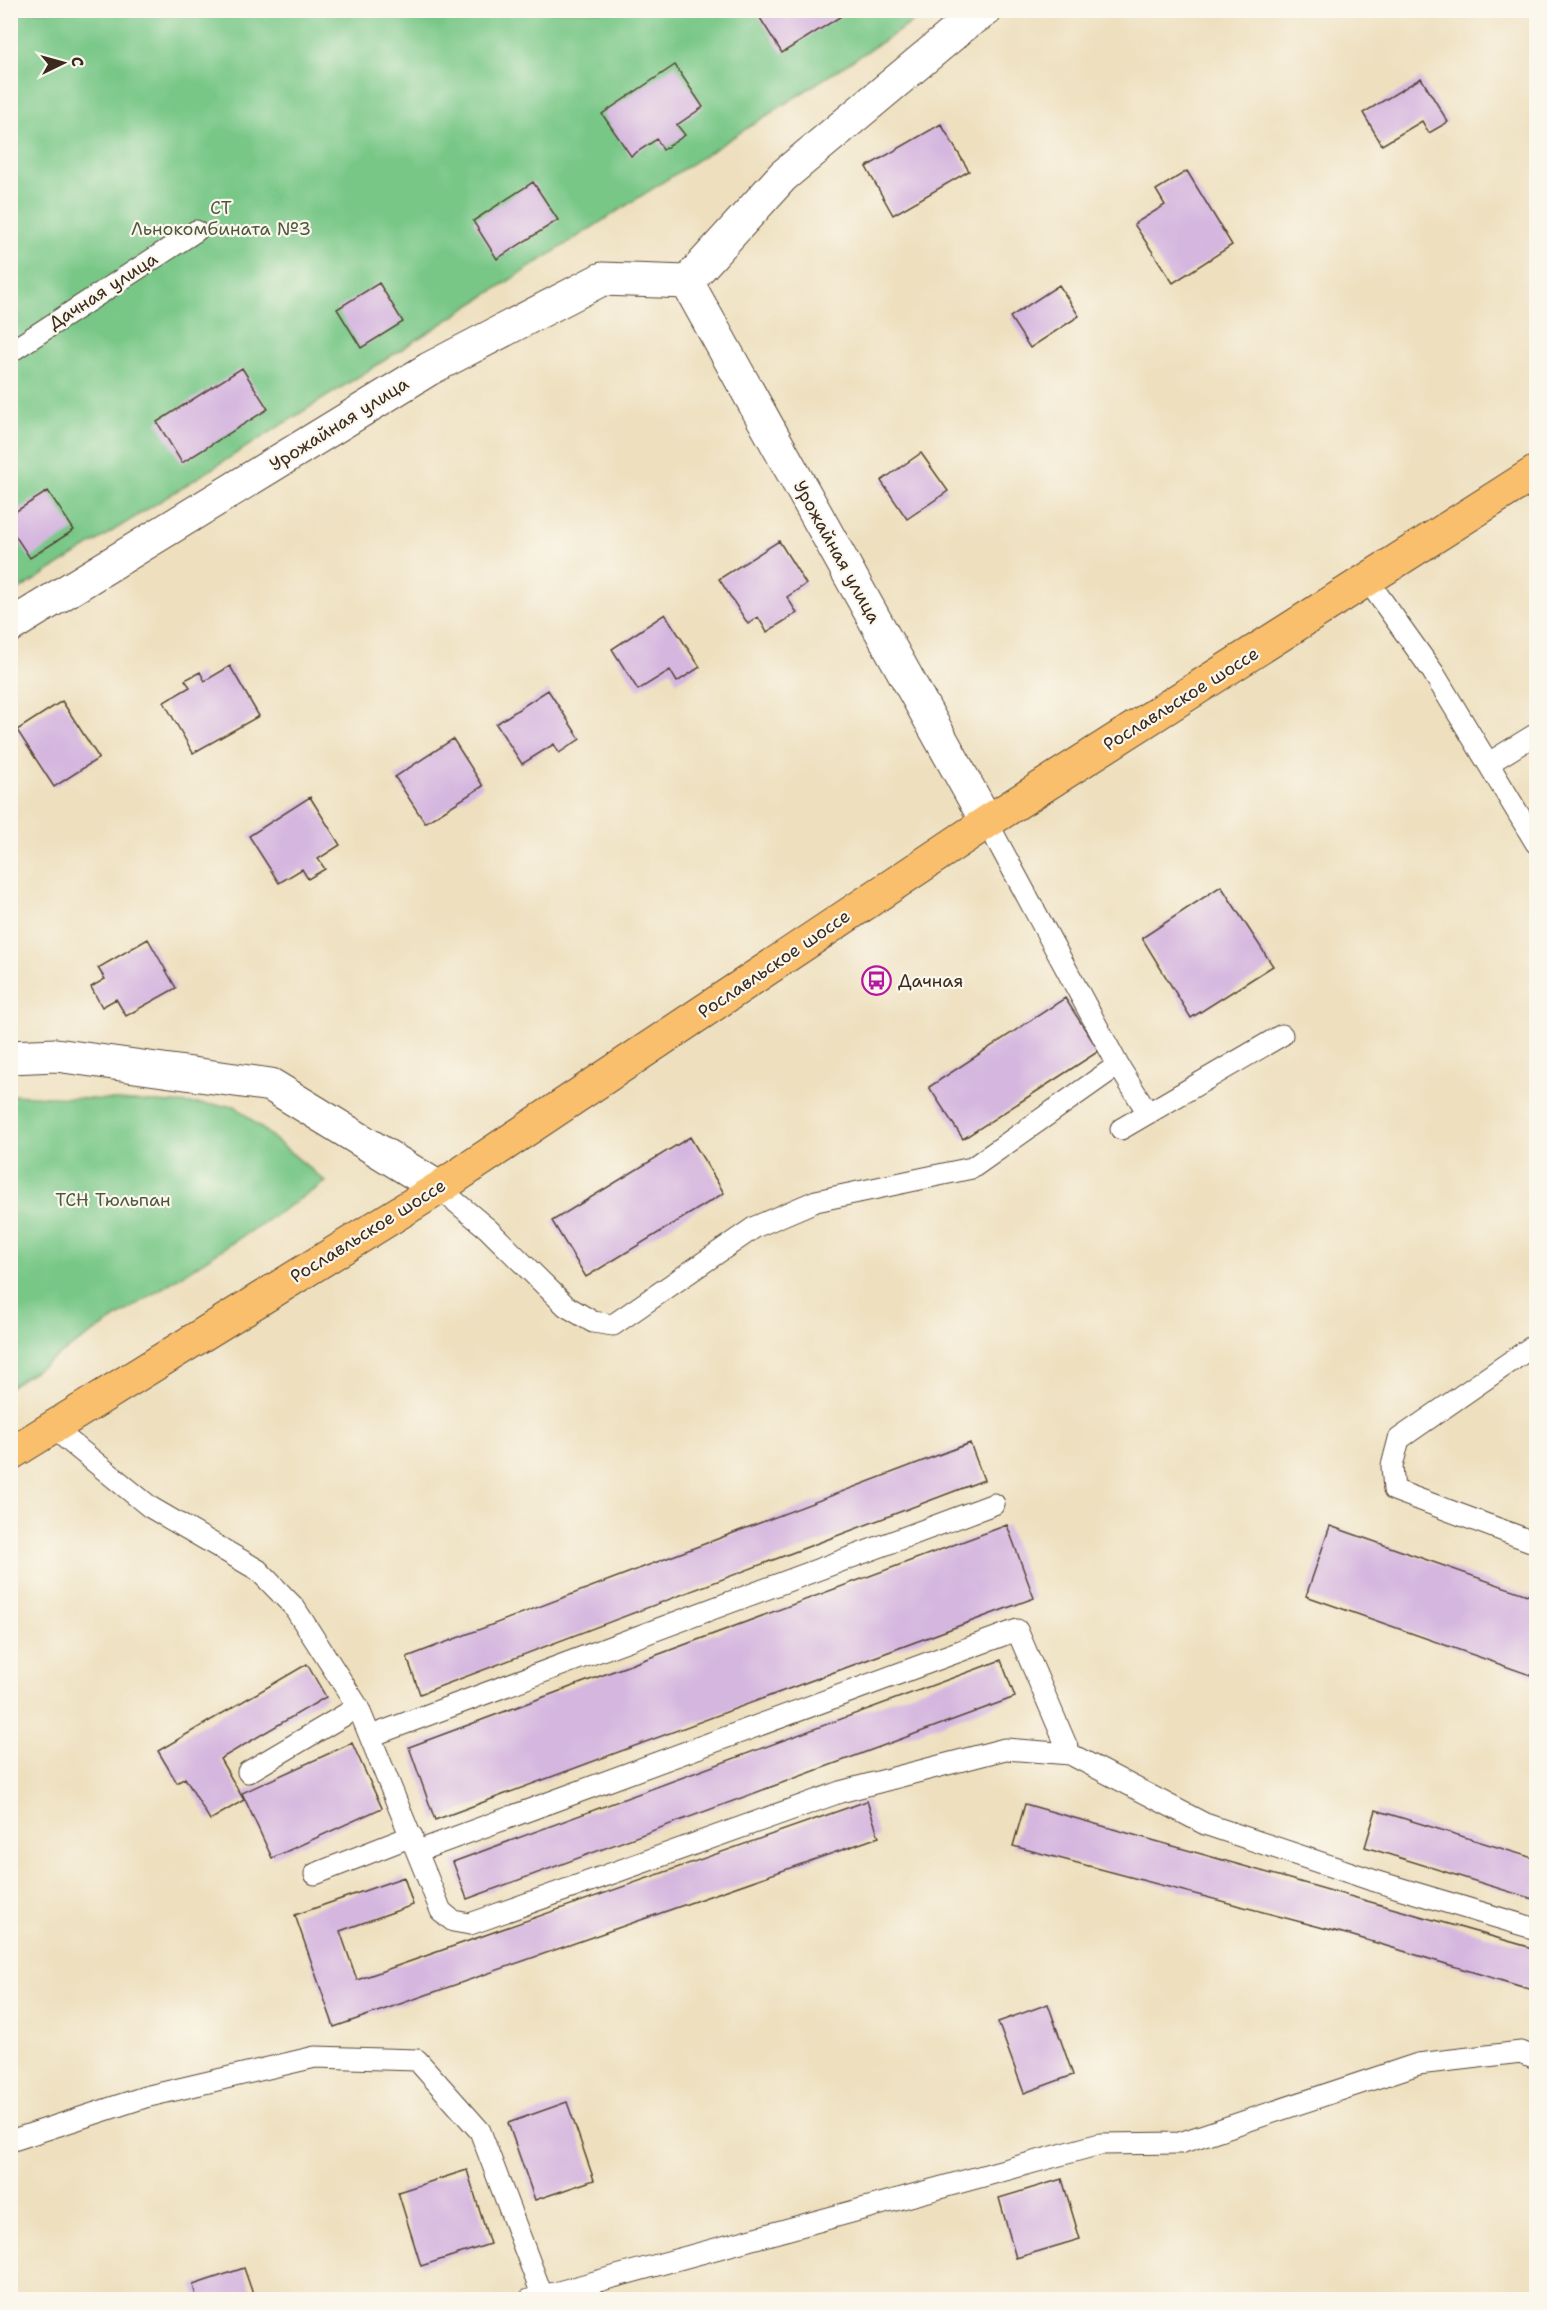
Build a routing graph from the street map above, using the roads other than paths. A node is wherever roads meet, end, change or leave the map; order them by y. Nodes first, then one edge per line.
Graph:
1 (986, 10) edge
2 (196, 231) dead end
3 (687, 282) junction
4 (10, 352) edge
5 (1536, 472) edge
6 (1368, 581) junction
7 (10, 626) edge
8 (1536, 734) edge
9 (1489, 764) junction
10 (987, 822) junction
11 (1536, 843) edge
12 (1282, 1035) dead end
13 (10, 1057) edge
14 (1118, 1065) junction
15 (1148, 1113) junction
16 (1121, 1130) dead end
17 (439, 1188) junction
18 (1536, 1344) edge
19 (52, 1427) junction
20 (10, 1454) edge
21 (994, 1504) dead end
22 (1536, 1543) edge
23 (358, 1707) junction
24 (371, 1736) junction
25 (1070, 1754) junction
26 (248, 1772) dead end
27 (415, 1843) junction
28 (315, 1874) dead end
29 (1536, 1929) edge
30 (1536, 2058) edge
31 (10, 2141) edge
32 (538, 2298) edge

1 - 3 street
2 - 4 lane, Дачная улица
3 - 7 street, Урожайная улица
3 - 10 street, Урожайная улица
5 - 6 main road, Рославльское шоссе
6 - 9 lane
6 - 10 main road, Рославльское шоссе
8 - 9 lane
9 - 11 lane
10 - 14 lane
10 - 17 main road, Рославльское шоссе
12 - 15 lane
13 - 17 street
14 - 15 lane
14 - 17 lane
15 - 16 lane
17 - 19 main road, Рославльское шоссе
18 - 22 lane
19 - 20 main road, Рославльское шоссе
19 - 23 lane
21 - 24 lane
23 - 24 lane
23 - 26 lane
24 - 27 lane
25 - 27 lane
25 - 27 lane
25 - 29 lane
27 - 28 lane
30 - 32 lane
31 - 32 lane

